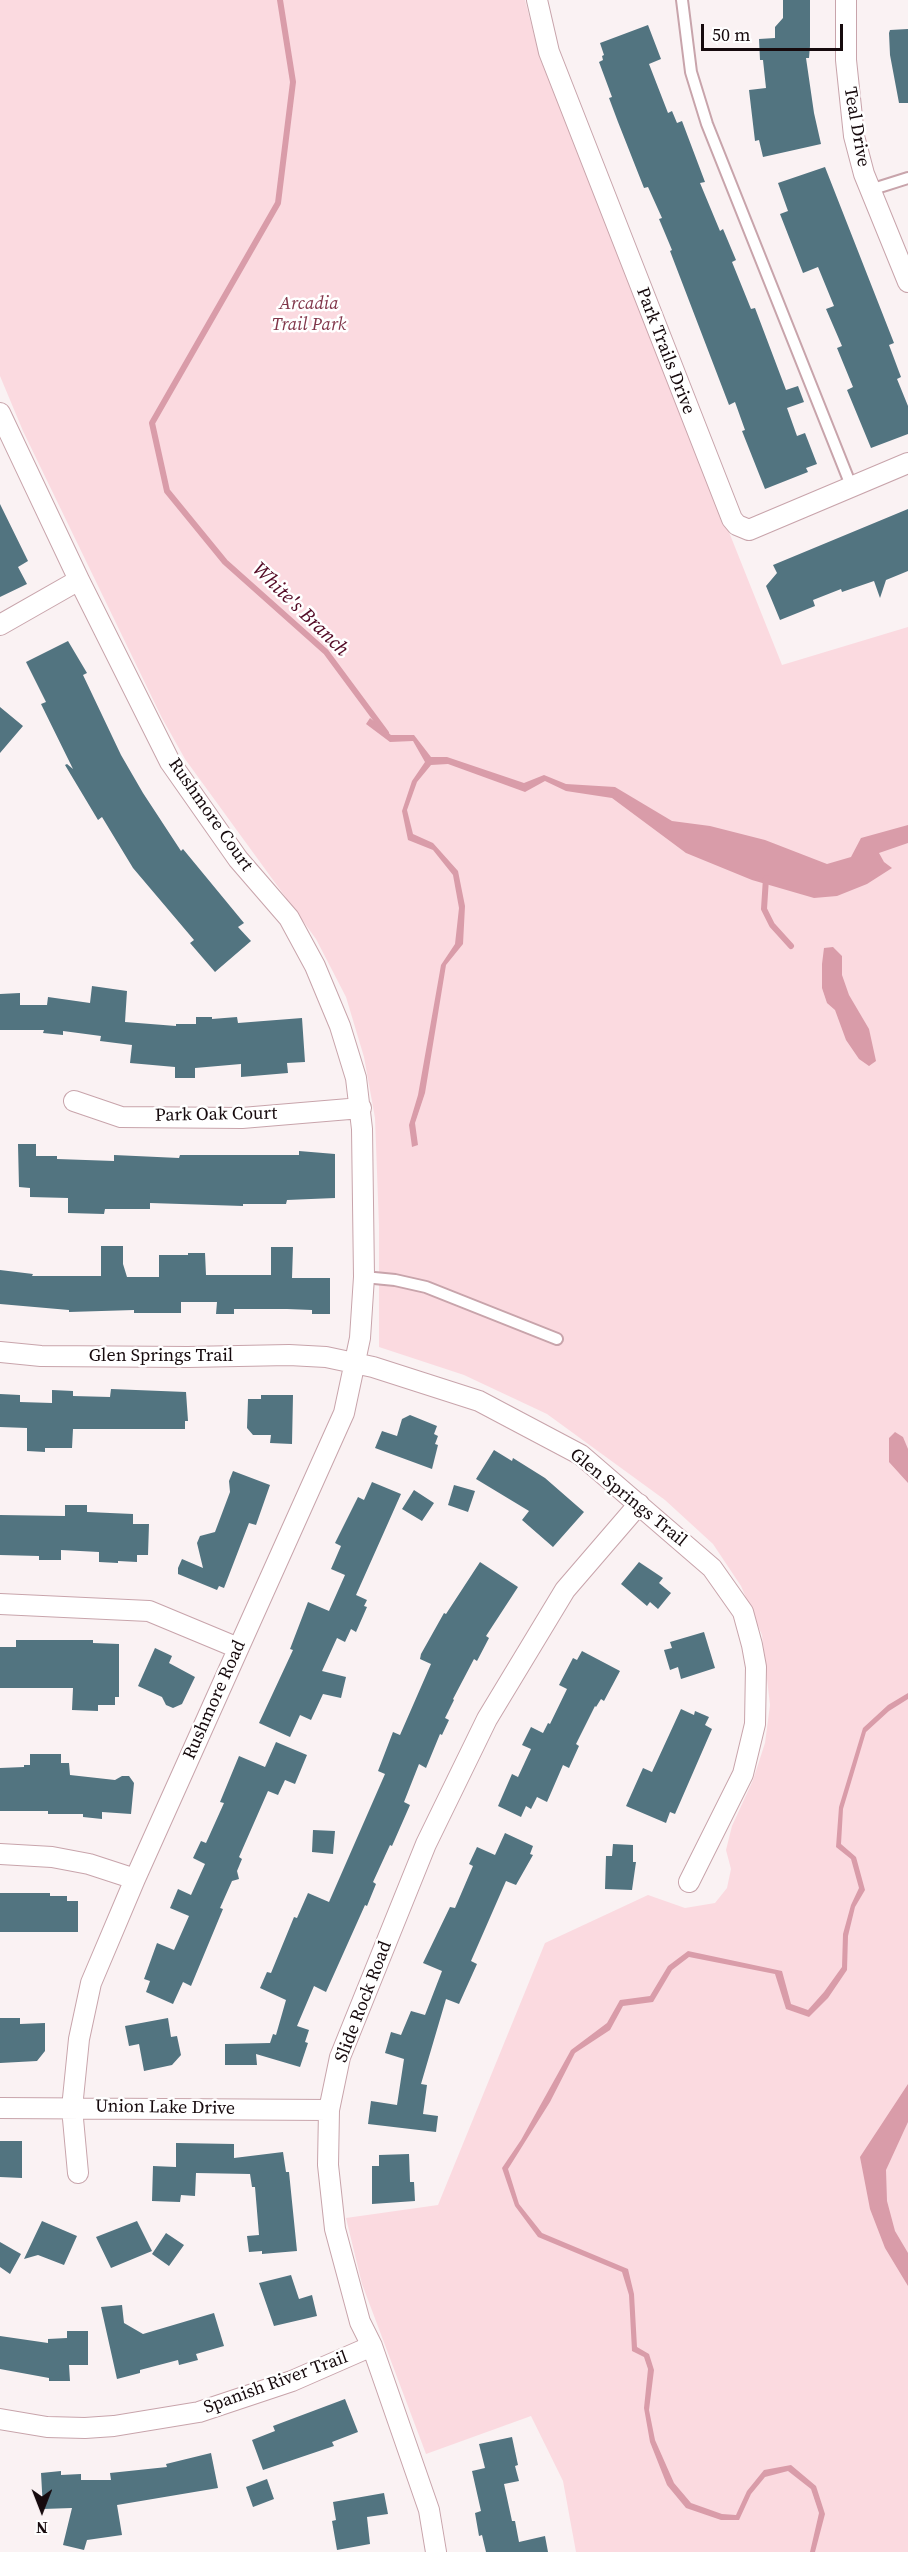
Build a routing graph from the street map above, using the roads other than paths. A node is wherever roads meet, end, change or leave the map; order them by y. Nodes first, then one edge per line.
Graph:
1 (537, 0) edge
2 (682, 0) edge
3 (846, 0) edge
4 (908, 178) edge
5 (870, 190) junction
6 (908, 282) edge
7 (0, 413) edge
8 (908, 463) edge
9 (852, 488) junction
10 (79, 579) junction
11 (0, 626) edge
12 (74, 1101) dead end
13 (361, 1108) junction
14 (364, 1227) joint
15 (364, 1277) junction
16 (557, 1339) dead end
17 (0, 1352) edge
18 (355, 1363) junction
19 (639, 1504) junction
20 (0, 1604) edge
21 (238, 1648) junction
22 (0, 1854) edge
23 (135, 1879) junction
24 (689, 1882) dead end
25 (0, 2108) edge
26 (72, 2108) junction
27 (329, 2110) junction
28 (78, 2174) dead end
29 (372, 2346) junction
30 (0, 2419) edge
31 (436, 2552) edge

1 - 9 street, Park Trails Drive
2 - 9 lane
3 - 5 street, Teal Drive
4 - 5 lane
5 - 6 street, Teal Drive
7 - 10 street, Rushmore Court
8 - 9 street, Park Trails Drive
10 - 11 street
10 - 13 street, Rushmore Court
12 - 13 street, Park Oak Court
13 - 14 street, Rushmore Court
14 - 15 street, Rushmore Road
15 - 16 lane
15 - 18 street, Rushmore Road
17 - 18 street, Glen Springs Trail
18 - 19 street, Glen Springs Trail
18 - 21 street, Rushmore Road
19 - 24 street, Glen Springs Trail
19 - 27 street, Slide Rock Road
20 - 21 street
21 - 23 street, Rushmore Road
22 - 23 street
23 - 26 street, Rushmore Road
25 - 26 street, Union Lake Drive
26 - 27 street, Union Lake Drive
26 - 28 street, Rushmore Road
27 - 29 street, Slide Rock Road
29 - 30 street, Spanish River Trail
29 - 31 street, Slide Rock Road

